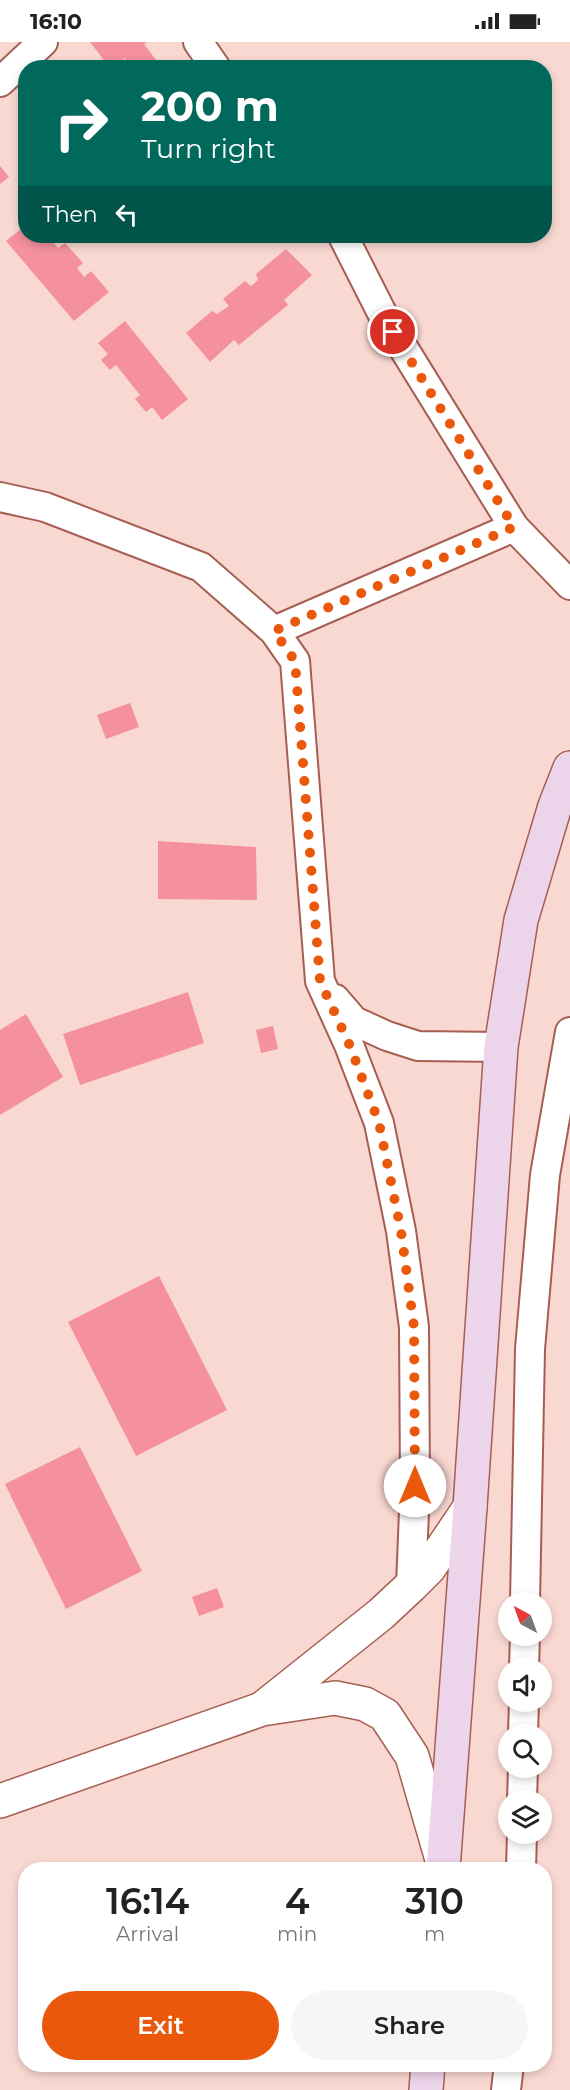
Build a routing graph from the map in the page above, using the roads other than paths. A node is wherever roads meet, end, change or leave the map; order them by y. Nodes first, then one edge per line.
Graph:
1 (42, 42) edge
2 (198, 42) edge
3 (23, 60) edge
4 (210, 60) edge
5 (18, 65) edge
6 (0, 82) edge
7 (347, 243) edge
8 (0, 497) edge
9 (514, 527) junction
10 (570, 585) edge
11 (274, 631) junction
12 (570, 768) edge
13 (320, 981) junction
14 (570, 1032) edge
15 (501, 1047) junction
16 (470, 1507) junction
17 (411, 1586) junction
18 (525, 1592) edge
19 (262, 1709) junction
20 (0, 1801) edge
21 (522, 1844) edge
22 (442, 1862) edge
23 (443, 1862) edge
24 (521, 1862) edge
25 (427, 2072) edge
26 (508, 2072) edge
27 (426, 2090) edge
28 (506, 2090) edge

1 - 3 street
2 - 4 street
5 - 6 street
7 - 9 street
8 - 11 street
9 - 10 street
9 - 11 street
11 - 13 street
12 - 15 main road
13 - 15 street
13 - 17 street
14 - 18 street
15 - 16 main road
16 - 17 street
16 - 23 main road
17 - 19 street
19 - 20 street
19 - 22 street
21 - 24 street
25 - 27 main road
26 - 28 street

